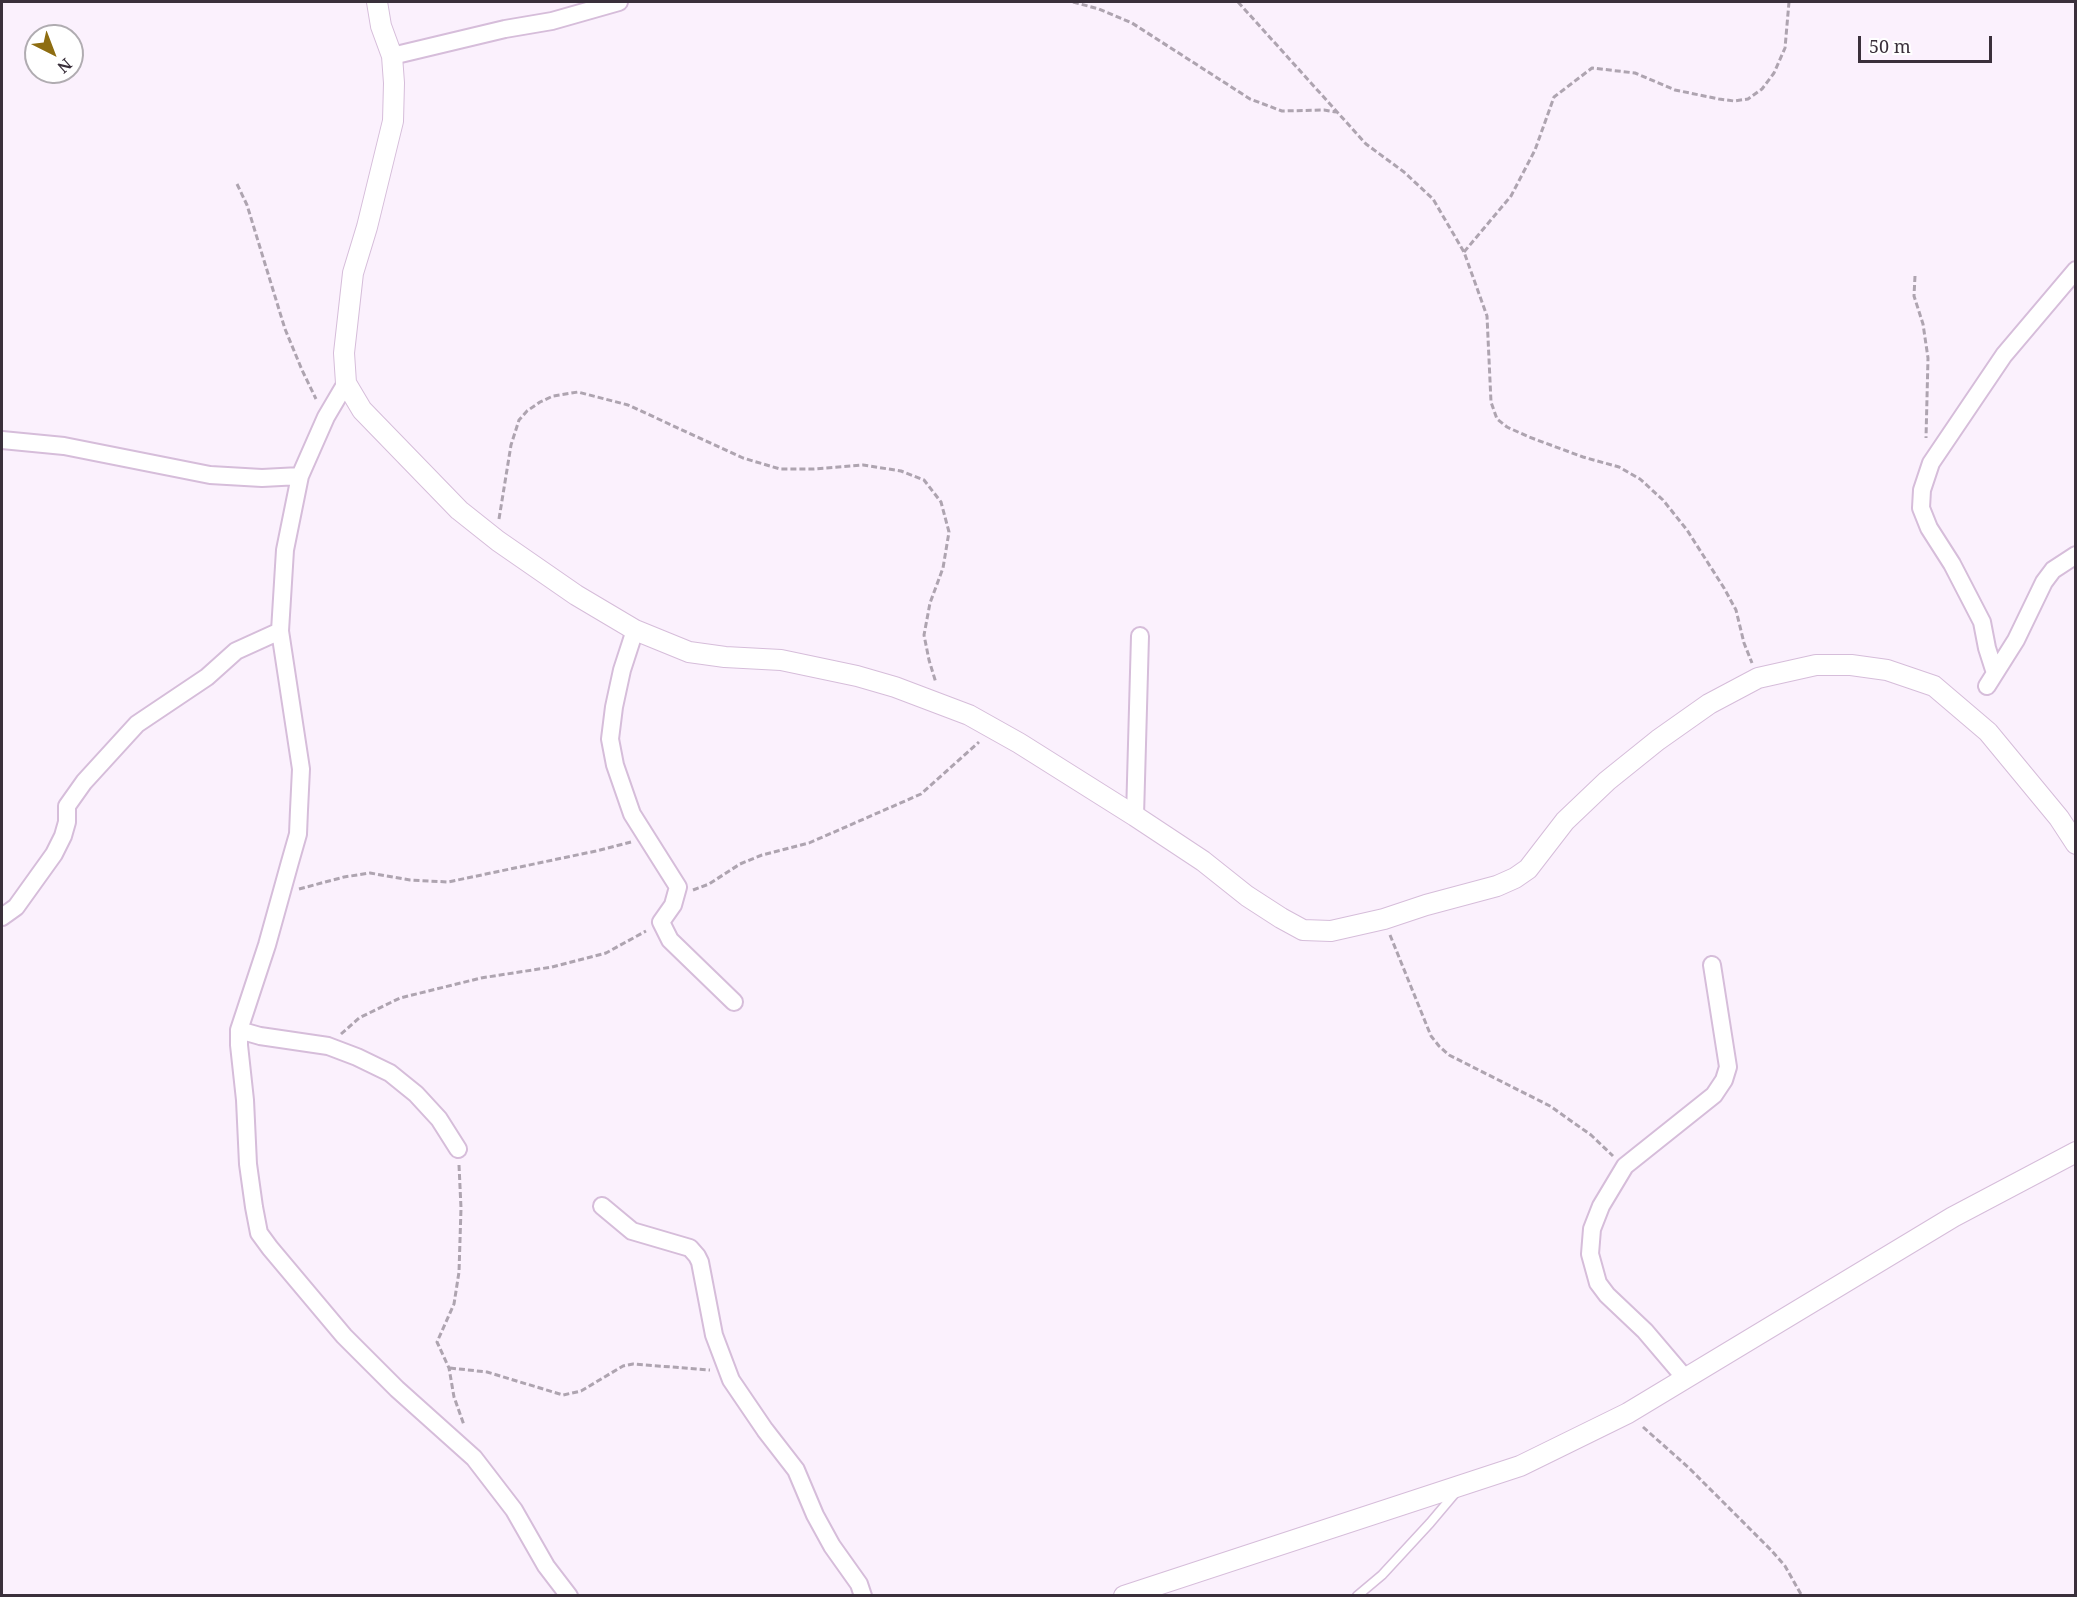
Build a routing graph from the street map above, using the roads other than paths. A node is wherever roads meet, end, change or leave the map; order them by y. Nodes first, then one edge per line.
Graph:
1 (619, 2) edge
2 (374, 3) edge
3 (392, 56) junction
4 (2076, 270) edge
5 (346, 383) junction
6 (2, 440) edge
7 (300, 476) junction
8 (2076, 555) edge
9 (635, 630) junction
10 (280, 631) junction
11 (1140, 636) dead end
12 (1135, 816) junction
13 (2076, 844) edge
14 (2, 917) edge
15 (1712, 965) dead end
16 (734, 1002) dead end
17 (239, 1030) junction
18 (458, 1149) road end
19 (2076, 1152) edge
20 (602, 1206) dead end
21 (1685, 1378) junction
22 (1461, 1486) junction
23 (569, 1596) edge
24 (863, 1596) edge
25 (1124, 1596) edge
26 (1357, 1596) edge

1 - 3 street
2 - 3 street
3 - 5 street
4 - 8 street
5 - 7 street
5 - 9 street
6 - 7 street
7 - 10 street
9 - 12 street
9 - 16 street
10 - 14 street
10 - 17 street
11 - 12 street
12 - 13 street
15 - 21 street
17 - 18 street
17 - 23 street
19 - 21 street
20 - 24 street
21 - 22 street
22 - 25 street
22 - 26 lane

